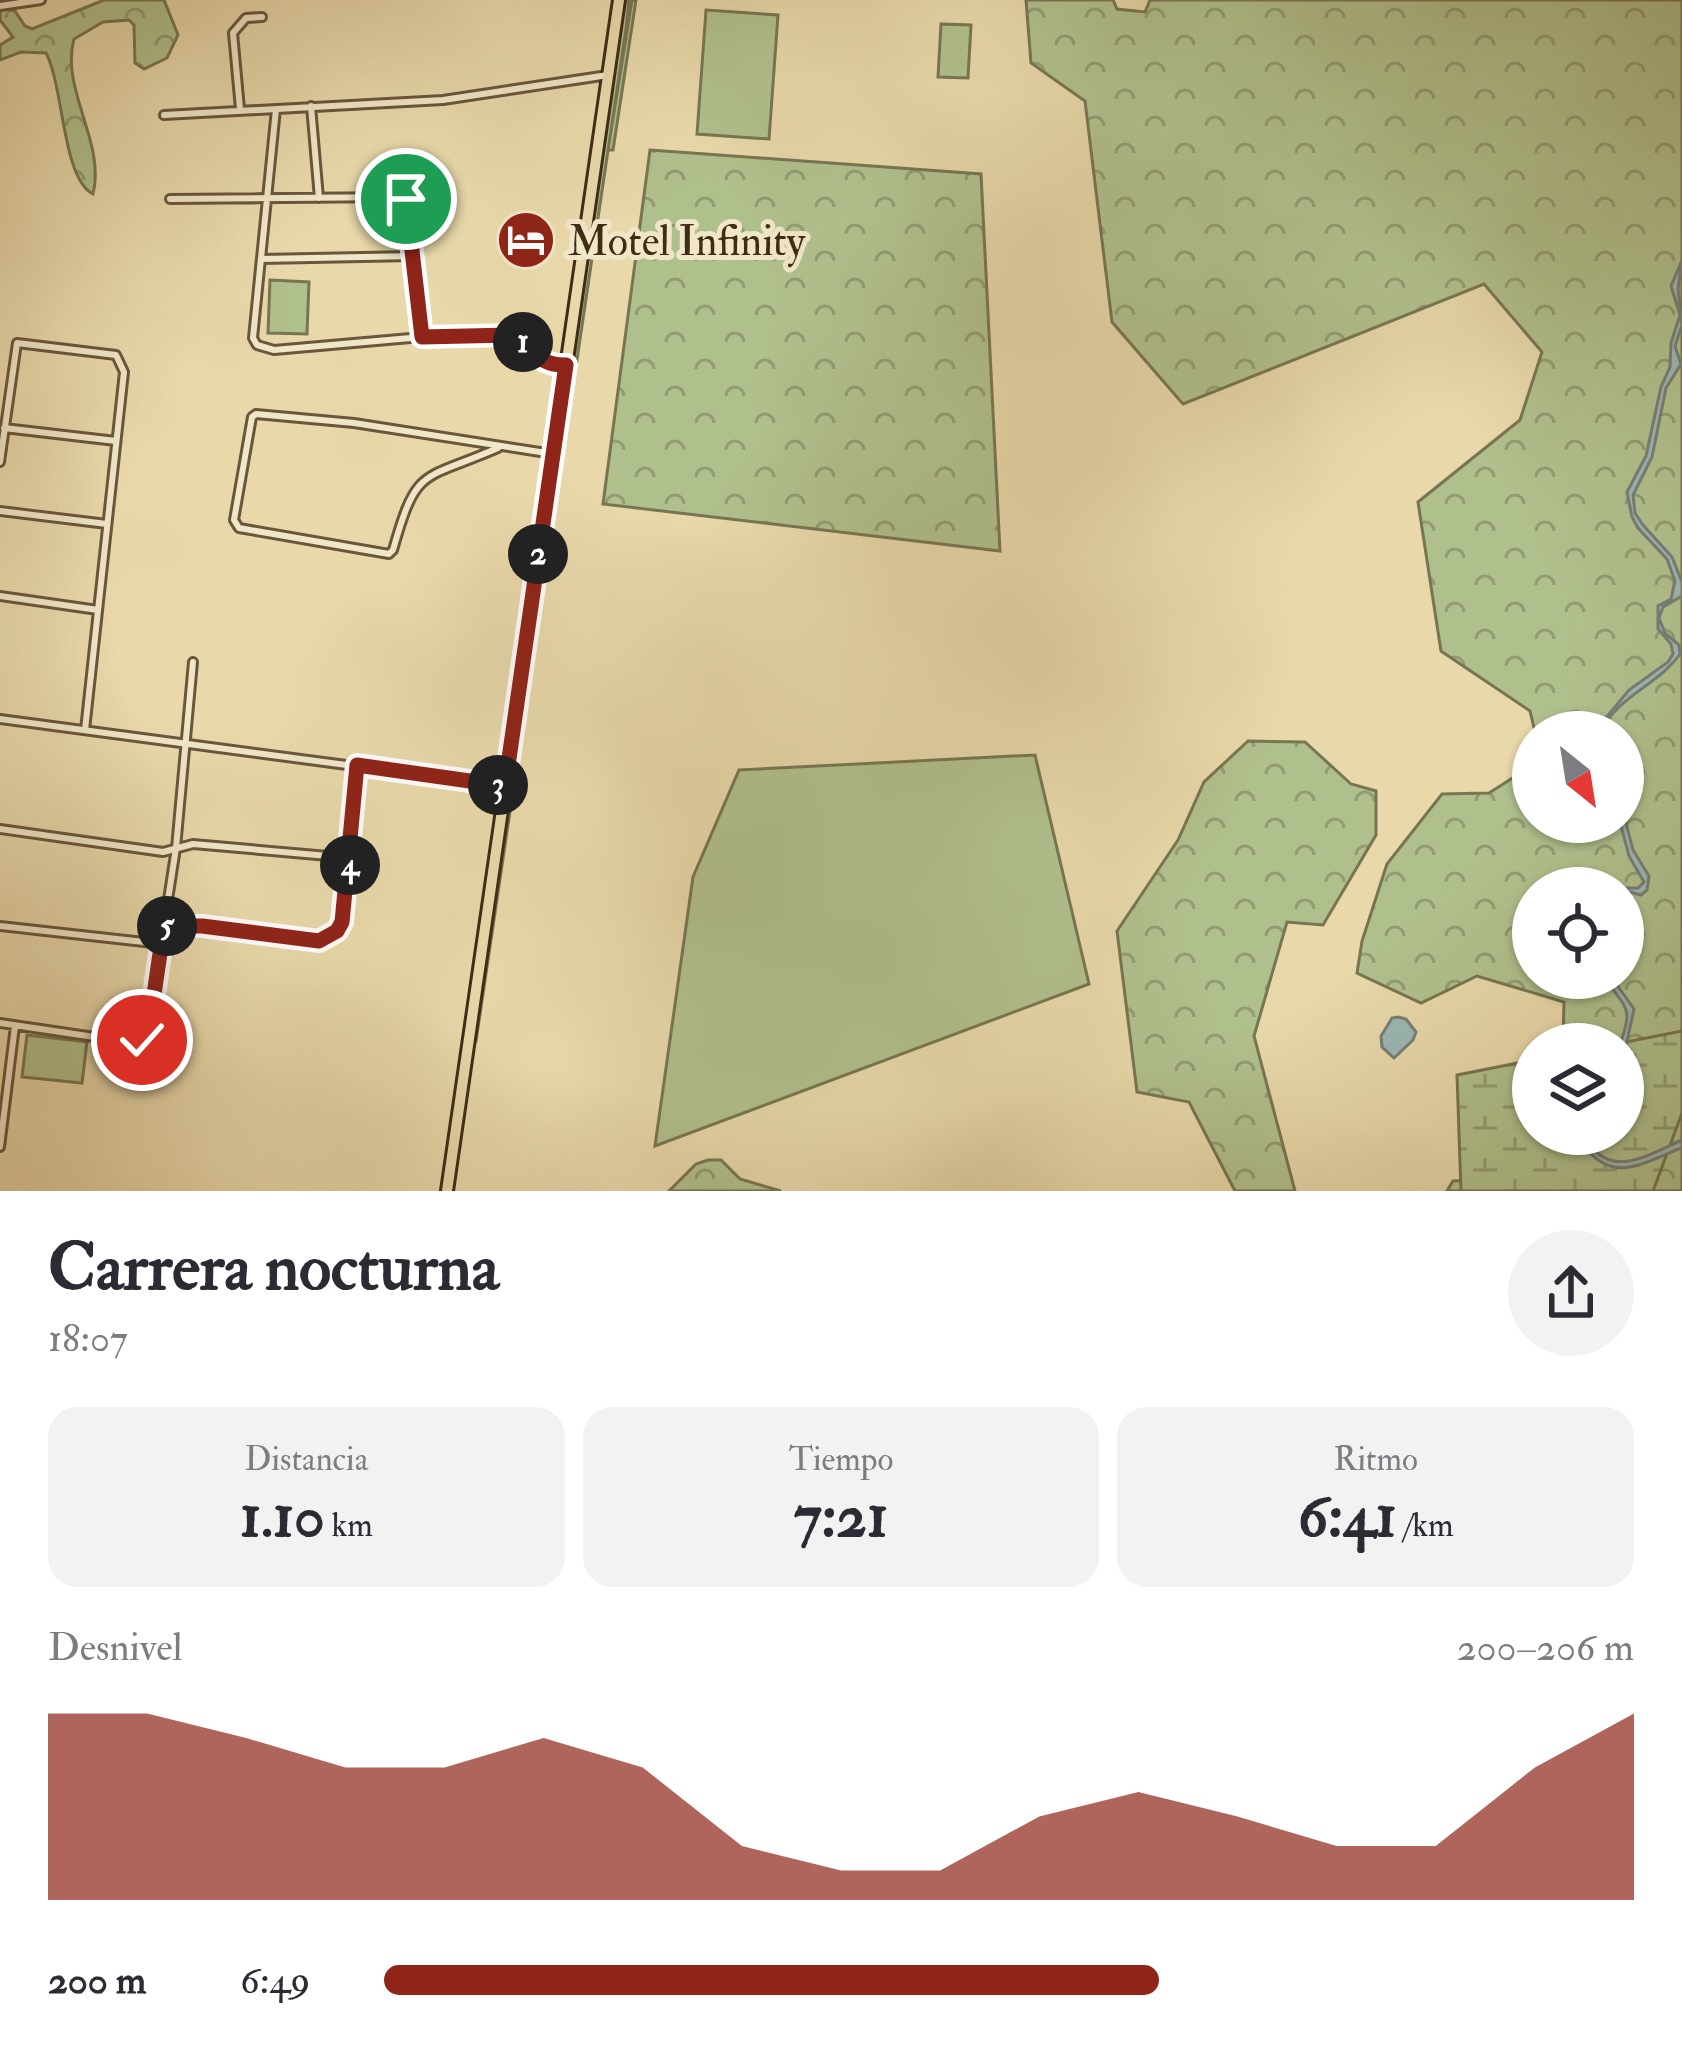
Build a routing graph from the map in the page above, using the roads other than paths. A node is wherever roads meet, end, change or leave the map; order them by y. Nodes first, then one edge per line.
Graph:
1 (41, 0) edge
2 (619, 0) edge
3 (0, 6) edge
4 (262, 17) dead end
5 (608, 75) junction
6 (310, 106) junction
7 (240, 109) junction
8 (276, 109) junction
9 (164, 115) dead end
10 (170, 199) dead end
11 (319, 199) junction
12 (267, 201) junction
13 (413, 256) junction
14 (262, 259) junction
15 (422, 337) junction
16 (566, 365) junction
17 (4, 428) junction
18 (116, 441) junction
19 (498, 448) junction
20 (553, 454) junction
21 (0, 462) edge
22 (0, 511) edge
23 (107, 524) junction
24 (0, 596) edge
25 (98, 610) junction
26 (194, 662) dead end
27 (0, 719) edge
28 (85, 730) junction
29 (184, 742) junction
30 (357, 765) junction
31 (505, 786) junction
32 (0, 829) edge
33 (176, 848) junction
34 (351, 858) junction
35 (0, 926) edge
36 (164, 926) junction
37 (162, 944) junction
38 (0, 1023) edge
39 (14, 1026) junction
40 (0, 1143) edge
41 (447, 1191) edge

1 - 3 street
2 - 5 main road
4 - 7 street
5 - 6 street
5 - 16 main road
6 - 8 street
6 - 11 street
7 - 8 street
7 - 9 street
8 - 12 street
10 - 12 street
11 - 12 street
11 - 13 street
12 - 14 street
13 - 14 street
13 - 15 street
14 - 15 street
15 - 16 street
16 - 20 main road
17 - 18 street
17 - 18 street
17 - 21 street
18 - 23 street
19 - 19 street
19 - 20 street
20 - 31 main road
22 - 23 street
23 - 25 street
24 - 25 street
25 - 28 street
26 - 29 street
27 - 28 street
28 - 29 street
29 - 30 street
29 - 33 street
30 - 31 street
30 - 34 street
31 - 41 main road
32 - 33 street
33 - 34 street
33 - 36 street
34 - 36 street
35 - 37 street
36 - 37 street
37 - 39 street
38 - 39 street
39 - 40 street

